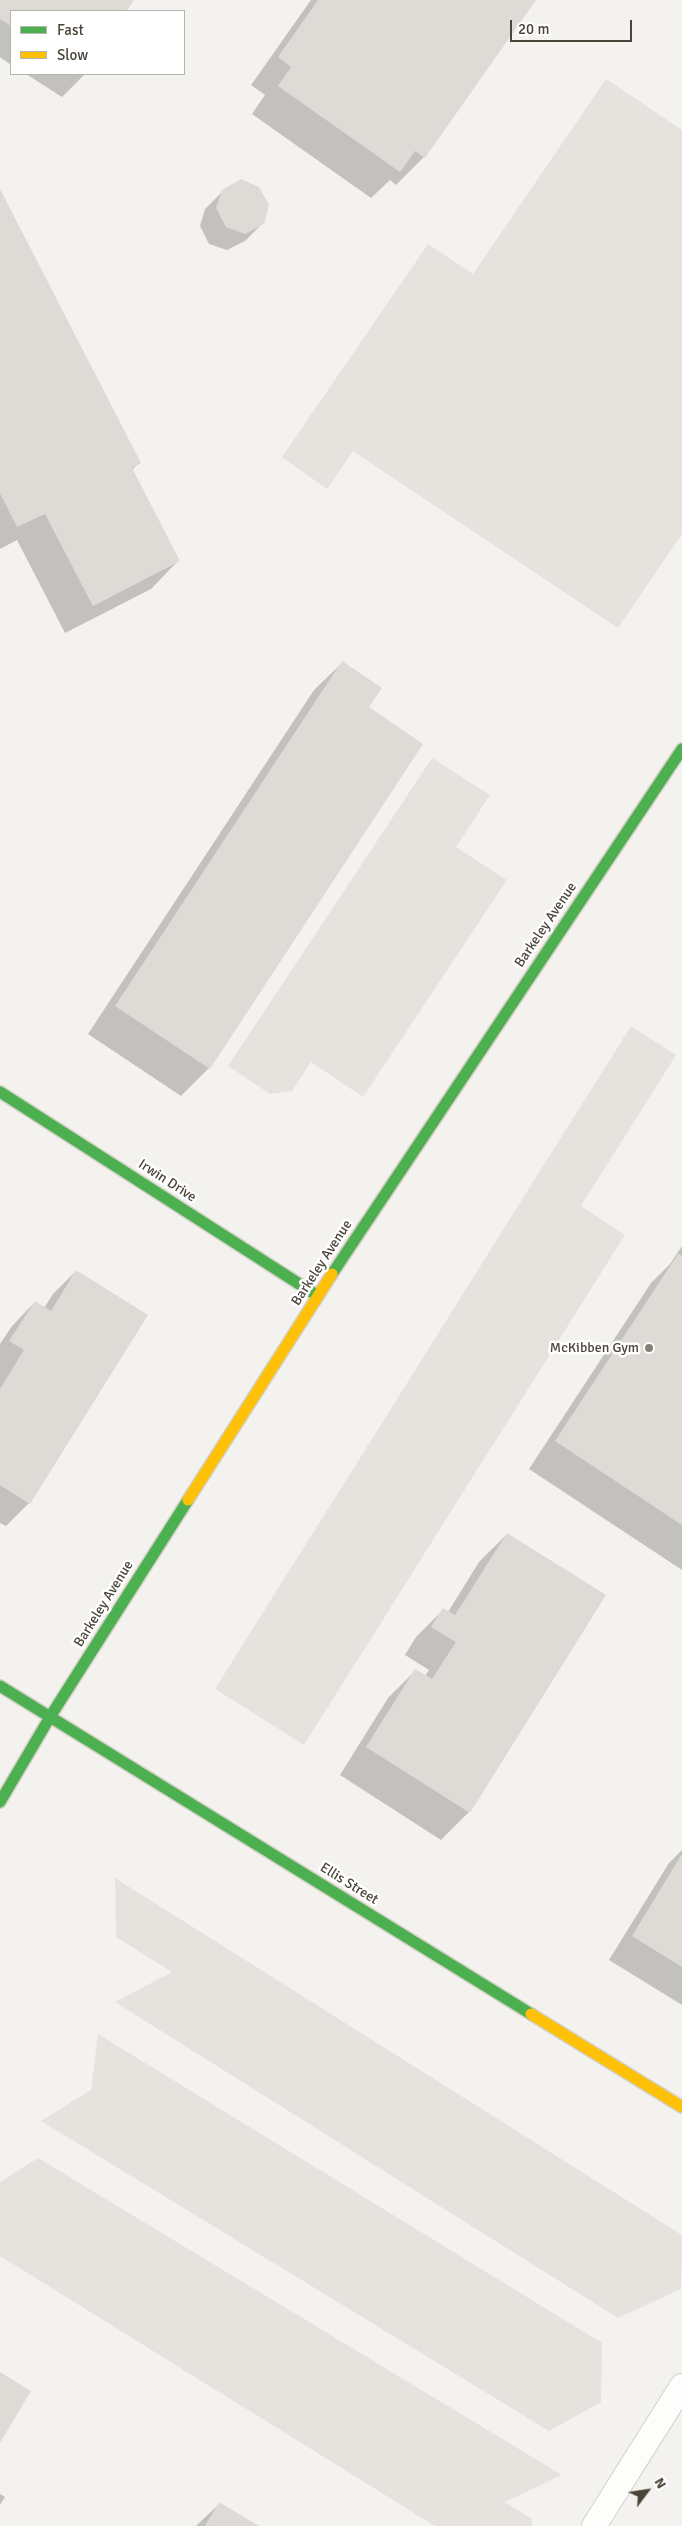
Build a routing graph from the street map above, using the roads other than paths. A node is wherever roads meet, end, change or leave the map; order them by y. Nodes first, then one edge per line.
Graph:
1 (682, 748) edge
2 (0, 1092) edge
3 (318, 1296) junction
4 (0, 1686) edge
5 (50, 1717) junction
6 (0, 1802) edge
7 (682, 2107) edge
8 (682, 2386) edge
9 (594, 2526) edge

1 - 3 main road, Barkeley Avenue
2 - 3 main road, Irwin Drive
3 - 5 main road, Barkeley Avenue
4 - 5 main road, Ellis Street
5 - 6 main road, Barkeley Avenue
5 - 7 main road, Ellis Street
8 - 9 lane

